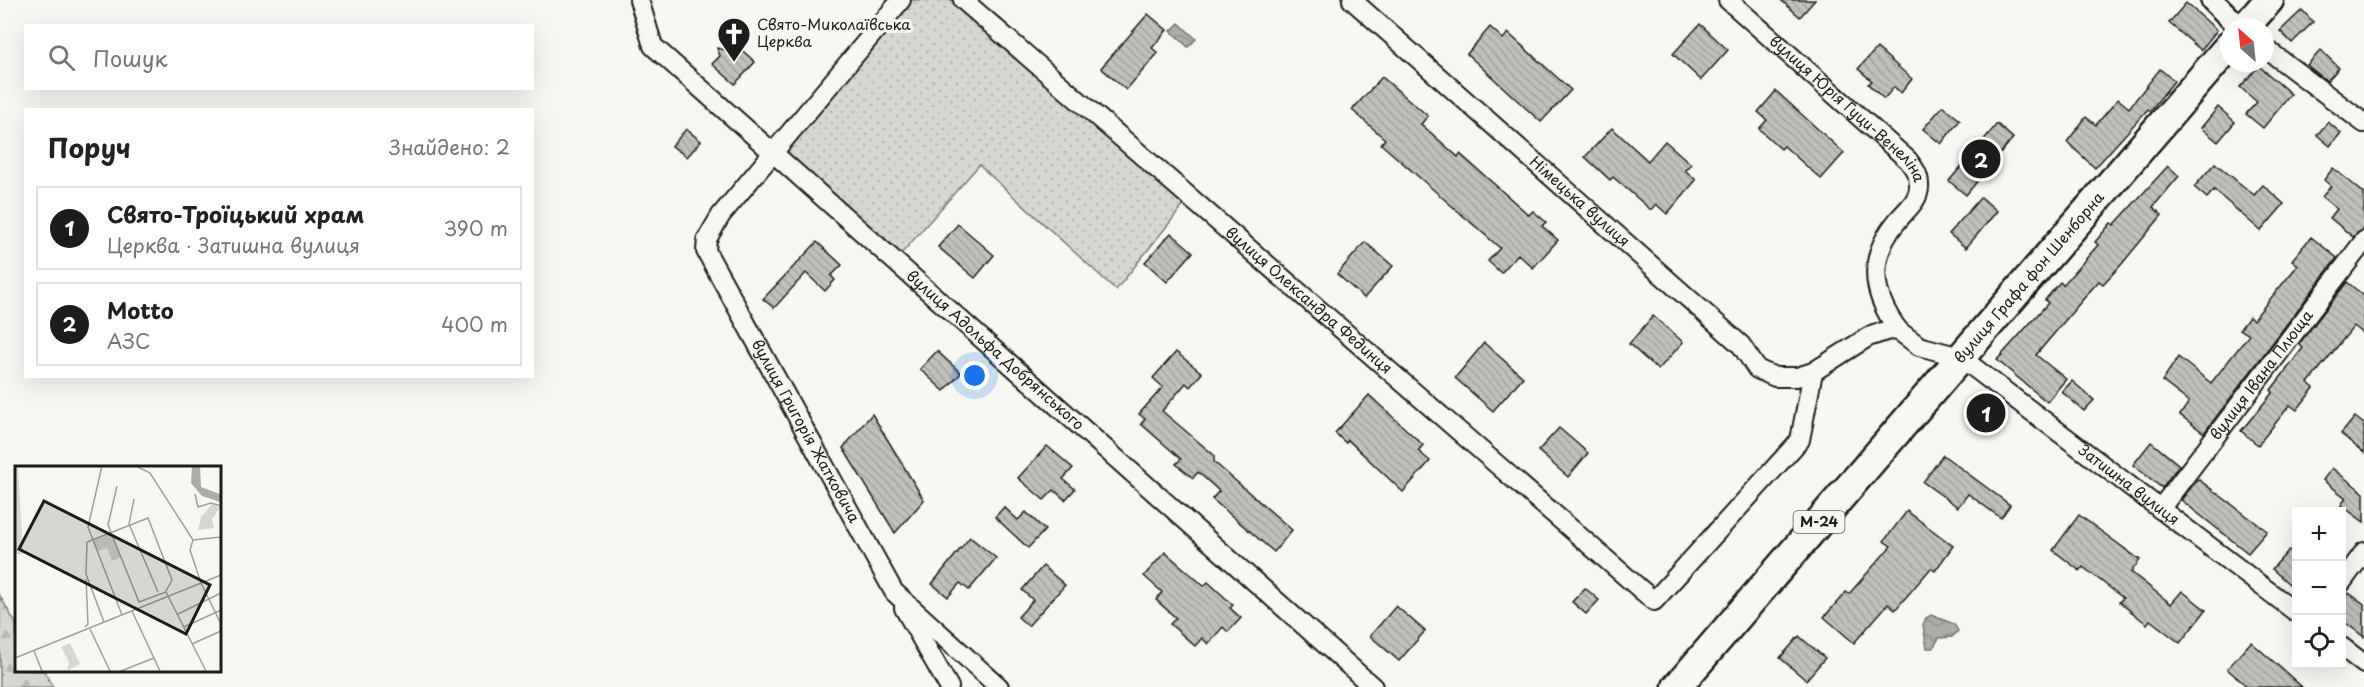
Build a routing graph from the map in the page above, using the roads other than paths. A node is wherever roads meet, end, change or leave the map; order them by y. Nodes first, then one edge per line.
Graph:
1 (639, 0) edge
2 (901, 0) edge
3 (963, 0) edge
4 (1352, 0) edge
5 (1728, 0) edge
6 (2212, 0) edge
7 (2269, 0) edge
8 (2230, 18) edge
9 (2253, 18) edge
10 (2274, 55) edge
11 (2220, 56) edge
12 (2364, 123) edge
13 (772, 154) junction
14 (2364, 241) edge
15 (1899, 331) junction
16 (1960, 357) junction
17 (1813, 372) junction
18 (2160, 508) junction
19 (2364, 552) edge
20 (2346, 577) edge
21 (894, 591) junction
22 (2292, 609) edge
23 (2346, 650) edge
24 (2364, 664) edge
25 (949, 687) edge
26 (999, 687) edge
27 (1373, 687) edge
28 (1677, 687) edge

1 - 13 street, вулиця Адольфа Добрянського
2 - 13 street
3 - 17 street, вулиця Олександра Фединця
4 - 17 street, Німецька вулиця
5 - 15 street, вулиця Юрія Гуци-Венеліна
6 - 8 street
7 - 9 highway
10 - 12 street
11 - 16 highway, вулиця Графа фон Шенборна / М-24
13 - 21 street, вулиця Григорія Жатковича
13 - 27 street, вулиця Адольфа Добрянського
14 - 18 street, вулиця Івана Плюща
15 - 16 street, вулиця Графа фон Шенборна
15 - 17 street
16 - 18 street, Затишна вулиця
16 - 28 highway, М-24
18 - 22 street, Затишна вулиця
19 - 20 street
21 - 25 street
21 - 26 street, вулиця Григорія Жатковича
23 - 24 street

